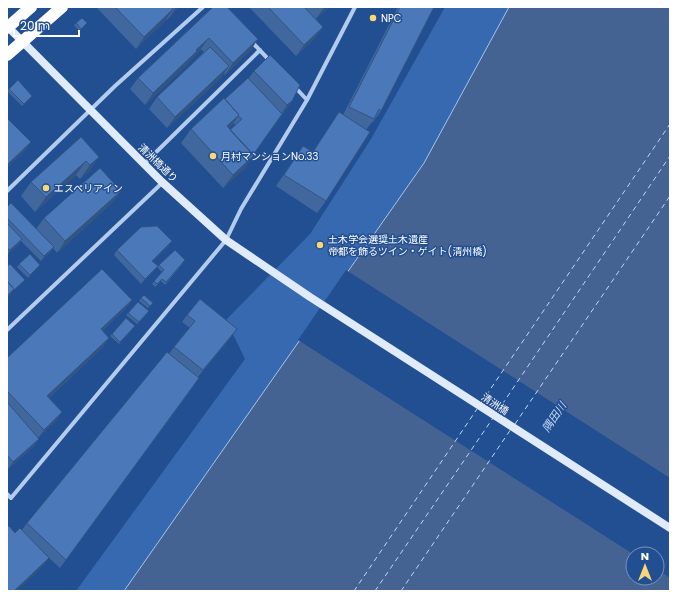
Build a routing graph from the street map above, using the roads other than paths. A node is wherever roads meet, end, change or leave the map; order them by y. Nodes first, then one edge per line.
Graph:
1 (31, 7) edge
2 (62, 7) edge
3 (203, 7) edge
4 (355, 7) edge
5 (7, 27) edge
6 (245, 34) edge
7 (24, 43) junction
8 (260, 50) junction
9 (7, 55) edge
10 (7, 58) edge
11 (276, 67) edge
12 (291, 84) edge
13 (307, 100) junction
14 (91, 111) junction
15 (144, 164) junction
16 (162, 182) junction
17 (7, 191) edge
18 (226, 240) junction
19 (310, 297) joint
20 (7, 330) edge
21 (7, 494) edge
22 (670, 528) edge

1 - 5 highway, bridge
2 - 9 highway, bridge
3 - 14 street
4 - 13 street
5 - 7 main road, 清洲橋通り
6 - 8 street
7 - 10 street
7 - 14 main road, 清洲橋通り
8 - 11 street
8 - 15 street
12 - 13 street
13 - 18 street
14 - 15 main road, 清洲橋通り
14 - 17 street
15 - 16 main road, 清洲橋通り
16 - 18 main road, 清洲橋通り
16 - 20 street
18 - 19 main road, 清洲橋通り
18 - 21 street
19 - 22 main road, 清洲橋

